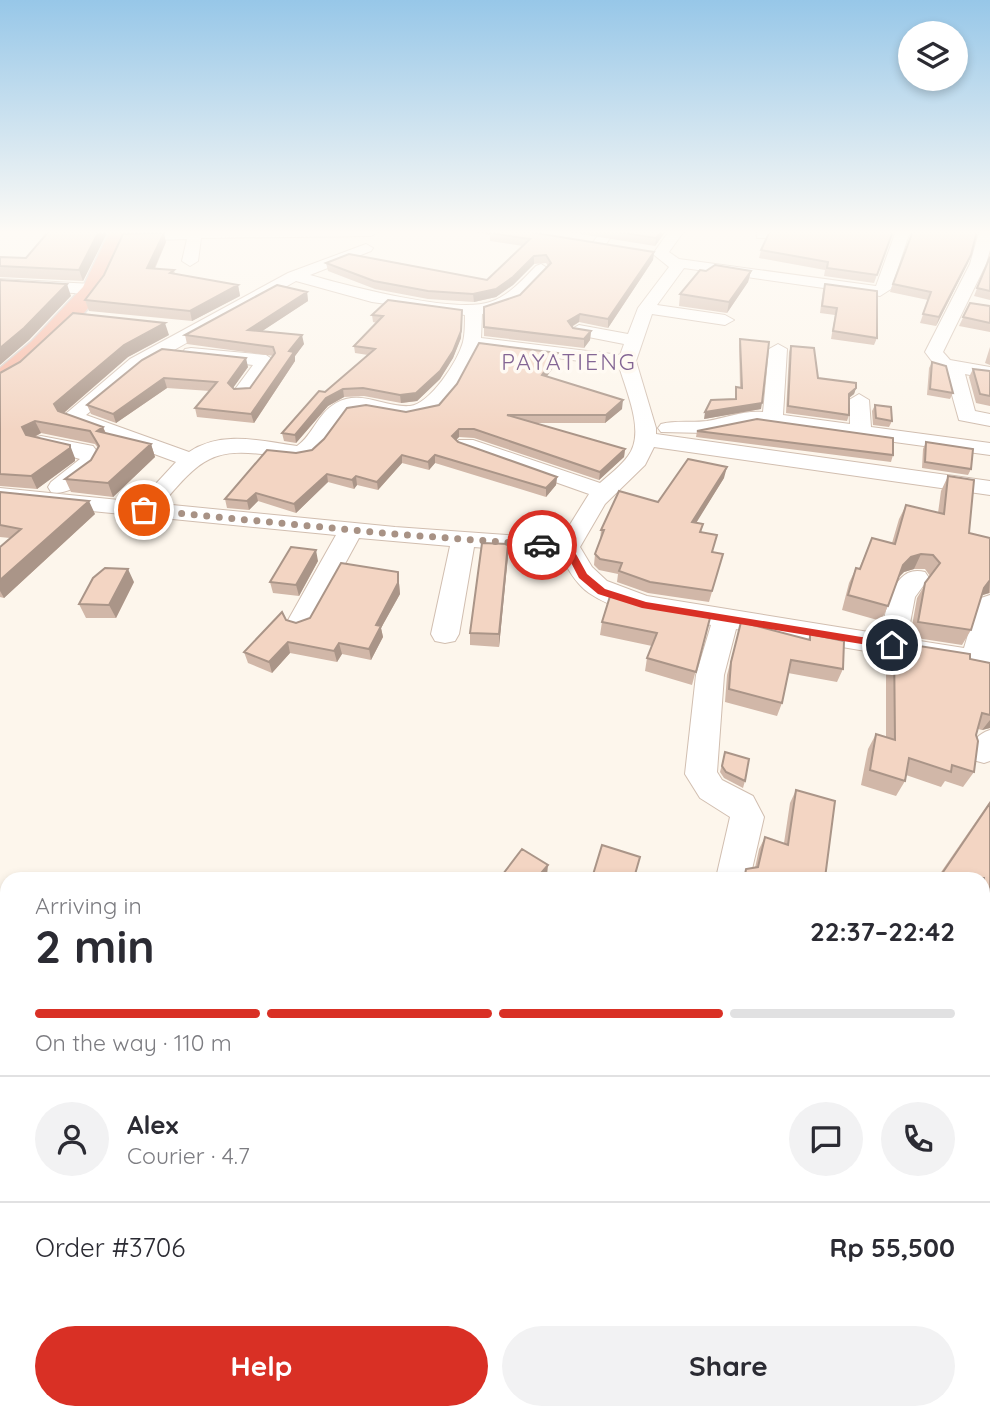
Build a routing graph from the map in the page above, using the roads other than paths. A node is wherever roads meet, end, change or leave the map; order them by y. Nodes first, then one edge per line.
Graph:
1 (85, 297) edge
2 (256, 297) edge
3 (374, 297) edge
4 (513, 297) edge
5 (655, 297) edge
6 (965, 297) edge
7 (961, 302) junction
8 (980, 305) edge
9 (646, 308) junction
10 (474, 311) junction
11 (68, 316) junction
12 (91, 319) edge
13 (725, 320) dead end
14 (161, 327) edge
15 (198, 330) junction
16 (579, 330) edge
17 (472, 342) junction
18 (778, 349) dead end
19 (163, 350) junction
20 (631, 351) junction
21 (954, 367) junction
22 (990, 373) edge
23 (0, 380) edge
24 (243, 391) edge
25 (859, 400) dead end
26 (773, 419) junction
27 (990, 420) edge
28 (860, 430) junction
29 (645, 433) junction
30 (41, 442) edge
31 (466, 444) edge
32 (990, 449) edge
33 (191, 460) junction
34 (990, 488) edge
35 (604, 492) junction
36 (0, 495) edge
37 (42, 500) junction
38 (144, 510) junction
39 (351, 530) junction
40 (463, 539) junction
41 (568, 547) junction
42 (916, 578) dead end
43 (990, 604) edge
44 (726, 618) junction
45 (300, 622) edge
46 (445, 634) dead end
47 (892, 645) junction
48 (983, 660) edge
49 (734, 872) edge

1 - 11 highway
2 - 15 street
3 - 10 street
4 - 10 street
5 - 9 street
6 - 7 street
7 - 8 street
7 - 21 street
9 - 13 street
9 - 20 street
10 - 17 street
11 - 12 street
11 - 23 highway
14 - 15 street
15 - 19 street
16 - 20 street
17 - 20 street
17 - 33 street
18 - 26 street
19 - 24 street
19 - 33 street
20 - 29 street
21 - 22 street
21 - 27 street
25 - 28 street
26 - 28 street
26 - 29 street
28 - 32 street
29 - 34 street
29 - 35 street
30 - 37 street
31 - 35 street
33 - 38 street
35 - 41 street
36 - 37 street
37 - 38 street
38 - 39 street
39 - 40 street
39 - 45 street
40 - 41 street
40 - 46 street
41 - 44 street
42 - 47 street
43 - 48 street
44 - 47 street
44 - 49 street
47 - 48 street

